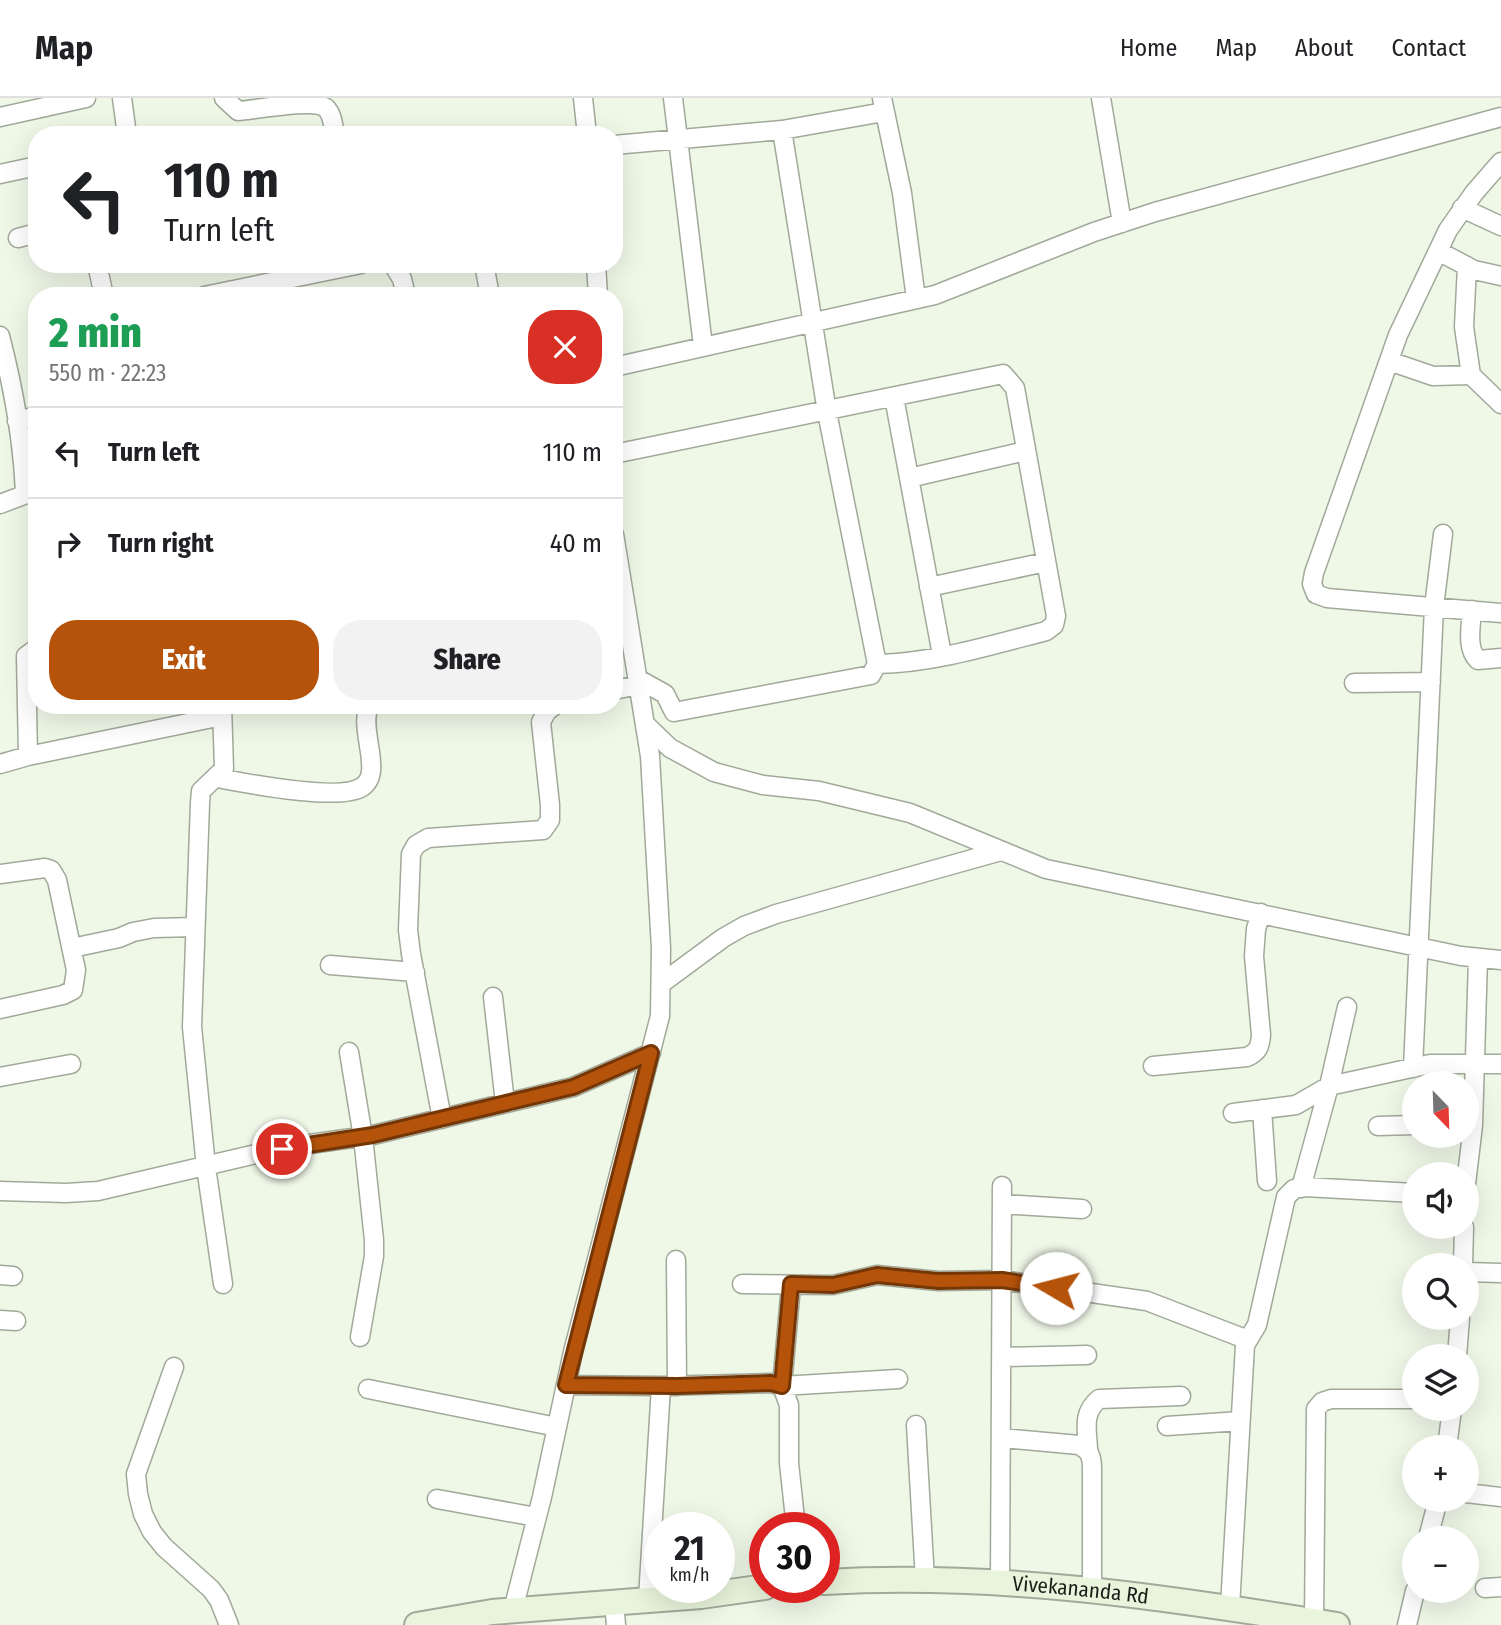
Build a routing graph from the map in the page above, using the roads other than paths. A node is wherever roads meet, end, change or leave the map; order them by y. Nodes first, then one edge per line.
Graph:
1 (86, 98) edge
2 (224, 98) edge
3 (583, 98) edge
4 (673, 98) edge
5 (1101, 98) edge
6 (125, 99) edge
7 (883, 105) edge
8 (0, 117) edge
9 (1501, 117) edge
10 (126, 126) edge
11 (333, 126) edge
12 (586, 126) edge
13 (782, 130) junction
14 (678, 139) junction
15 (623, 144) edge
16 (28, 168) edge
17 (1497, 173) edge
18 (0, 174) edge
19 (1462, 208) junction
20 (1122, 223) junction
21 (1501, 226) edge
22 (28, 235) edge
23 (18, 238) dead end
24 (1438, 251) junction
25 (1467, 266) junction
26 (317, 273) edge
27 (1501, 276) edge
28 (250, 287) edge
29 (916, 299) junction
30 (811, 323) junction
31 (0, 336) edge
32 (704, 346) junction
33 (1389, 361) junction
34 (623, 365) edge
35 (1471, 375) junction
36 (894, 397) junction
37 (1501, 404) edge
38 (827, 412) junction
39 (28, 418) edge
40 (17, 421) junction
41 (1026, 451) junction
42 (623, 452) edge
43 (909, 478) junction
44 (28, 481) edge
45 (28, 493) edge
46 (0, 504) edge
47 (1443, 534) dead end
48 (1046, 562) junction
49 (929, 587) junction
50 (623, 604) edge
51 (1434, 607) junction
52 (1472, 610) junction
53 (1501, 613) edge
54 (28, 655) edge
55 (942, 655) junction
56 (1501, 658) edge
57 (877, 664) junction
58 (638, 682) junction
59 (1431, 682) junction
60 (1354, 683) dead end
61 (623, 687) edge
62 (205, 714) edge
63 (222, 714) edge
64 (367, 714) edge
65 (545, 714) edge
66 (645, 723) junction
67 (28, 756) junction
68 (0, 764) edge
69 (217, 778) junction
70 (1001, 851) junction
71 (0, 874) edge
72 (1261, 913) junction
73 (195, 927) junction
74 (1419, 947) junction
75 (72, 948) junction
76 (1478, 958) junction
77 (1501, 960) edge
78 (330, 965) dead end
79 (415, 972) junction
80 (662, 983) junction
81 (493, 997) dead end
82 (1347, 1007) dead end
83 (0, 1009) edge
84 (349, 1052) dead end
85 (651, 1053) junction
86 (1474, 1063) junction
87 (71, 1064) dead end
88 (1501, 1064) edge
89 (1153, 1066) dead end
90 (1412, 1068) junction
91 (1473, 1071) edge
92 (0, 1077) edge
93 (1329, 1086) junction
94 (505, 1103) junction
95 (1262, 1109) junction
96 (1233, 1113) dead end
97 (442, 1119) junction
98 (1402, 1125) edge
99 (1378, 1126) dead end
100 (363, 1137) junction
101 (206, 1167) junction
102 (1267, 1181) dead end
103 (1301, 1188) junction
104 (0, 1191) edge
105 (1402, 1192) edge
106 (1082, 1209) dead end
107 (676, 1260) dead end
108 (1479, 1272) edge
109 (1501, 1273) edge
110 (1002, 1280) junction
111 (223, 1284) dead end
112 (742, 1284) dead end
113 (791, 1284) junction
114 (360, 1337) dead end
115 (1248, 1340) junction
116 (1087, 1355) dead end
117 (1002, 1357) junction
118 (174, 1367) dead end
119 (898, 1378) dead end
120 (566, 1385) junction
121 (669, 1386) junction
122 (782, 1386) junction
123 (368, 1389) dead end
124 (1181, 1396) dead end
125 (1402, 1399) edge
126 (1240, 1421) junction
127 (916, 1425) dead end
128 (1167, 1426) dead end
129 (557, 1427) junction
130 (1002, 1438) junction
131 (1088, 1449) junction
132 (1479, 1494) edge
133 (1501, 1497) edge
134 (438, 1499) dead end
135 (657, 1512) edge
136 (794, 1512) edge
137 (536, 1517) junction
138 (925, 1580) junction
139 (840, 1582) edge
140 (1000, 1583) junction
141 (1092, 1589) junction
142 (644, 1601) edge
143 (1412, 1603) edge
144 (1230, 1607) junction
145 (615, 1613) edge
146 (521, 1614) edge
147 (1325, 1624) edge
148 (229, 1625) edge
149 (417, 1625) edge
150 (1407, 1625) edge

1 - 8 street
2 - 11 street
3 - 12 street
4 - 14 street
5 - 20 street
6 - 10 street
7 - 13 street
7 - 29 street
9 - 20 street
13 - 14 street
13 - 30 street
14 - 15 street
14 - 32 street
16 - 18 street
17 - 19 street
19 - 21 street
19 - 24 street
20 - 29 street
22 - 23 street
24 - 25 street
24 - 33 street
25 - 27 street
25 - 35 street
26 - 28 street
29 - 30 street
30 - 32 street
30 - 38 street
31 - 40 street
32 - 34 street
33 - 35 street
33 - 51 street
35 - 37 street
36 - 38 street
36 - 41 street
36 - 43 street
38 - 42 street
38 - 57 street
39 - 40 street
40 - 44 street
41 - 43 street
41 - 48 street
43 - 49 street
45 - 46 street
47 - 51 street
48 - 49 street
48 - 55 street
49 - 55 street
50 - 58 street
51 - 52 street
51 - 59 street
52 - 53 street
52 - 56 street
54 - 67 street
55 - 57 street
57 - 58 street
58 - 61 street
58 - 66 street
59 - 60 street
59 - 74 street
62 - 67 street
63 - 69 street
64 - 69 street
65 - 79 street
66 - 70 street
66 - 80 street
67 - 68 street
69 - 73 street
70 - 72 street
70 - 80 street
71 - 75 street
72 - 74 street
72 - 89 street
73 - 75 street
73 - 101 street
74 - 76 street
74 - 90 street
75 - 83 street
76 - 77 street
76 - 86 street
78 - 79 street
79 - 97 street
80 - 85 street
81 - 94 street
82 - 93 street
84 - 100 street
85 - 94 street
85 - 120 street
86 - 88 street
86 - 90 street
86 - 91 street
87 - 92 street
90 - 93 street
93 - 95 street
93 - 103 street
94 - 97 street
95 - 96 street
95 - 102 street
97 - 100 street
98 - 99 street
100 - 101 street
100 - 114 street
101 - 104 street
101 - 111 street
103 - 105 street
103 - 115 street
106 - 110 street
107 - 121 street
108 - 109 street
110 - 113 street
110 - 115 street
110 - 117 street
112 - 113 street
113 - 122 street
115 - 126 street
116 - 117 street
117 - 130 street
118 - 148 street
119 - 122 street
120 - 121 street
120 - 129 street
121 - 122 street
121 - 135 street
122 - 136 street
123 - 129 street
124 - 131 street
125 - 147 street
126 - 128 street
126 - 144 street
127 - 138 street
129 - 137 street
130 - 131 street
130 - 140 street
131 - 141 street
132 - 133 street
134 - 137 street
137 - 146 street
138 - 139 street, Vivekananda Rd
138 - 140 street, Vivekananda Rd
140 - 141 street, Vivekananda Rd
141 - 144 street, Vivekananda Rd
142 - 145 street
143 - 150 street
144 - 147 street, Vivekananda Rd
145 - 146 street
146 - 149 street

